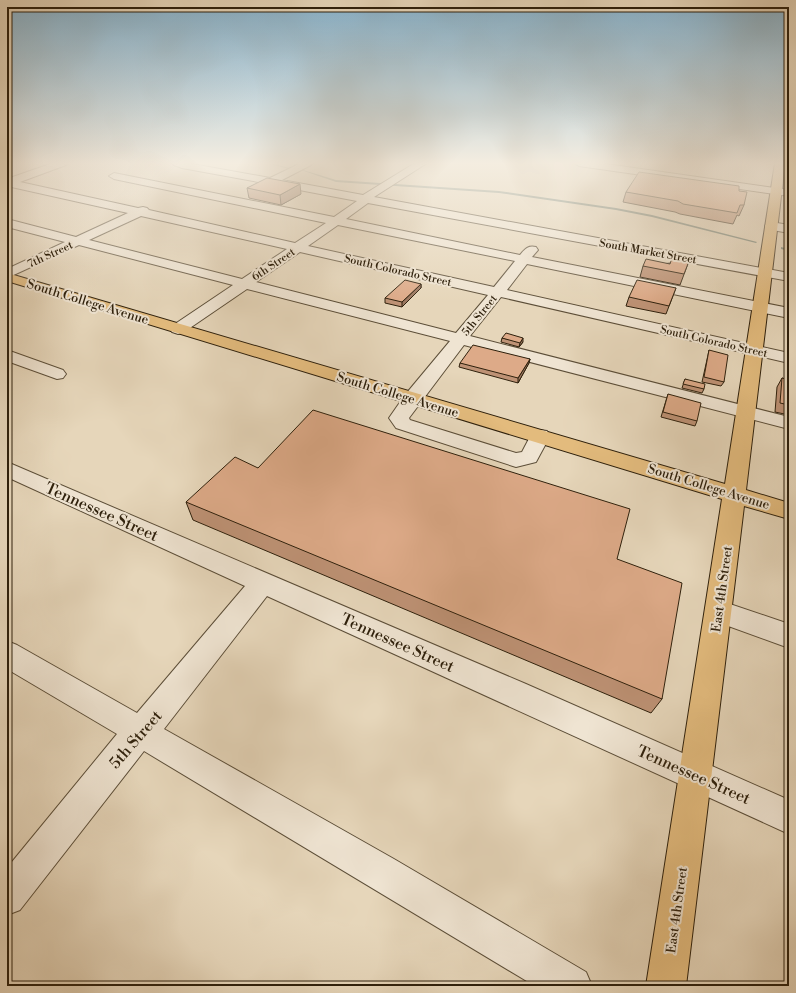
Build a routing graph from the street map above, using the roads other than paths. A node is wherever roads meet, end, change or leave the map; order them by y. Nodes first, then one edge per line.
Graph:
1 (127, 209) edge
2 (145, 209) edge
3 (279, 209) edge
4 (353, 209) edge
5 (425, 209) edge
6 (773, 209) edge
7 (139, 212) junction
8 (200, 216) dead end
9 (336, 221) junction
10 (7, 222) edge
11 (187, 223) junction
12 (771, 226) junction
13 (789, 229) edge
14 (546, 232) junction
15 (78, 240) junction
16 (298, 247) junction
17 (524, 260) junction
18 (765, 273) junction
19 (7, 274) edge
20 (7, 277) edge
21 (789, 277) edge
22 (245, 283) junction
23 (498, 292) junction
24 (760, 307) junction
25 (789, 313) edge
26 (178, 329) junction
27 (460, 338) junction
28 (754, 350) junction
29 (7, 356) edge
30 (789, 358) edge
31 (57, 374) dead end
32 (412, 399) junction
33 (746, 412) junction
34 (789, 423) edge
35 (540, 436) junction
36 (7, 469) edge
37 (734, 494) junction
38 (789, 511) edge
39 (264, 582) junction
40 (718, 611) junction
41 (789, 636) edge
42 (7, 654) edge
43 (141, 732) junction
44 (695, 775) junction
45 (789, 817) edge
46 (7, 897) edge
47 (572, 986) edge
48 (666, 986) edge

1 - 7 street, South Colorado Street
2 - 7 street, 7th Street
3 - 9 street
4 - 9 street, 6th Street
5 - 14 street, South Market Street
6 - 12 main road, East 4th Street
7 - 11 street, South Colorado Street
7 - 15 street, 7th Street
8 - 11 street
9 - 16 street, 6th Street
9 - 17 street
10 - 15 street
11 - 16 street, South Colorado Street
12 - 13 street
12 - 18 main road, East 4th Street
14 - 17 street, 5th Street
14 - 18 street, South Market Street
15 - 19 street, 7th Street
15 - 22 street
16 - 22 street, 6th Street
16 - 23 street, South Colorado Street
17 - 23 street, 5th Street
17 - 24 street
18 - 21 street, South Market Street
18 - 24 main road, East 4th Street
20 - 26 main road, South College Avenue
22 - 26 street, 6th Street
22 - 27 street
23 - 27 street, 5th Street
23 - 28 street, South Colorado Street
24 - 25 street
24 - 28 main road, East 4th Street
26 - 32 main road, South College Avenue
27 - 32 street, 5th Street
27 - 33 street
28 - 30 street, South Colorado Street
28 - 33 main road, East 4th Street
29 - 31 street
32 - 35 main road, South College Avenue
32 - 35 street, 5th Street
33 - 34 street
33 - 37 main road, East 4th Street
35 - 37 main road, South College Avenue
36 - 39 street, Tennessee Street
37 - 38 main road, South College Avenue
37 - 40 main road, East 4th Street
39 - 43 street, 5th Street
39 - 44 street, Tennessee Street
40 - 41 street
40 - 44 main road, East 4th Street
42 - 43 street
43 - 46 street, 5th Street
43 - 47 street
44 - 45 street, Tennessee Street
44 - 48 main road, East 4th Street

